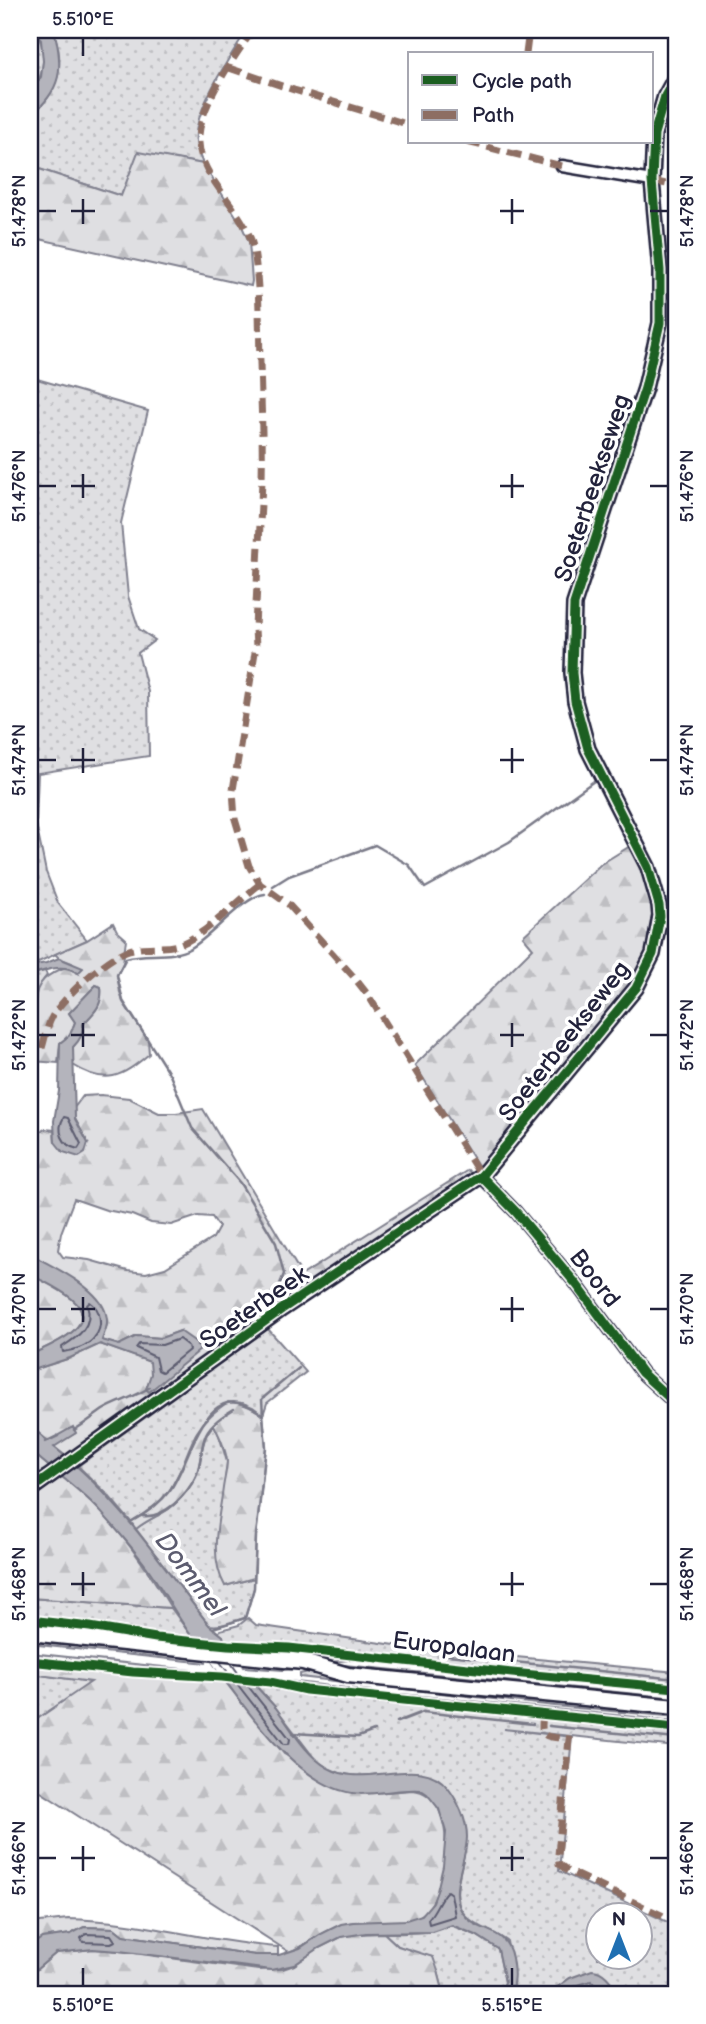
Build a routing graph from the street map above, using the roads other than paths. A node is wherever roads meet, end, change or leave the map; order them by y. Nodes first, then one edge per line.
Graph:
1 (676, 76) edge
2 (654, 134) edge
3 (654, 144) edge
4 (562, 166) dead end
5 (652, 181) junction
6 (481, 1176) junction
7 (676, 1404) edge
8 (30, 1490) edge
9 (30, 1633) edge
10 (676, 1707) edge

1 - 2 street, Soeterbeekseweg
3 - 5 street, Soeterbeekseweg
4 - 5 street
5 - 6 street, Soeterbeekseweg
6 - 7 street, Boord
6 - 8 street, Soeterbeek
9 - 10 main road, Europalaan

